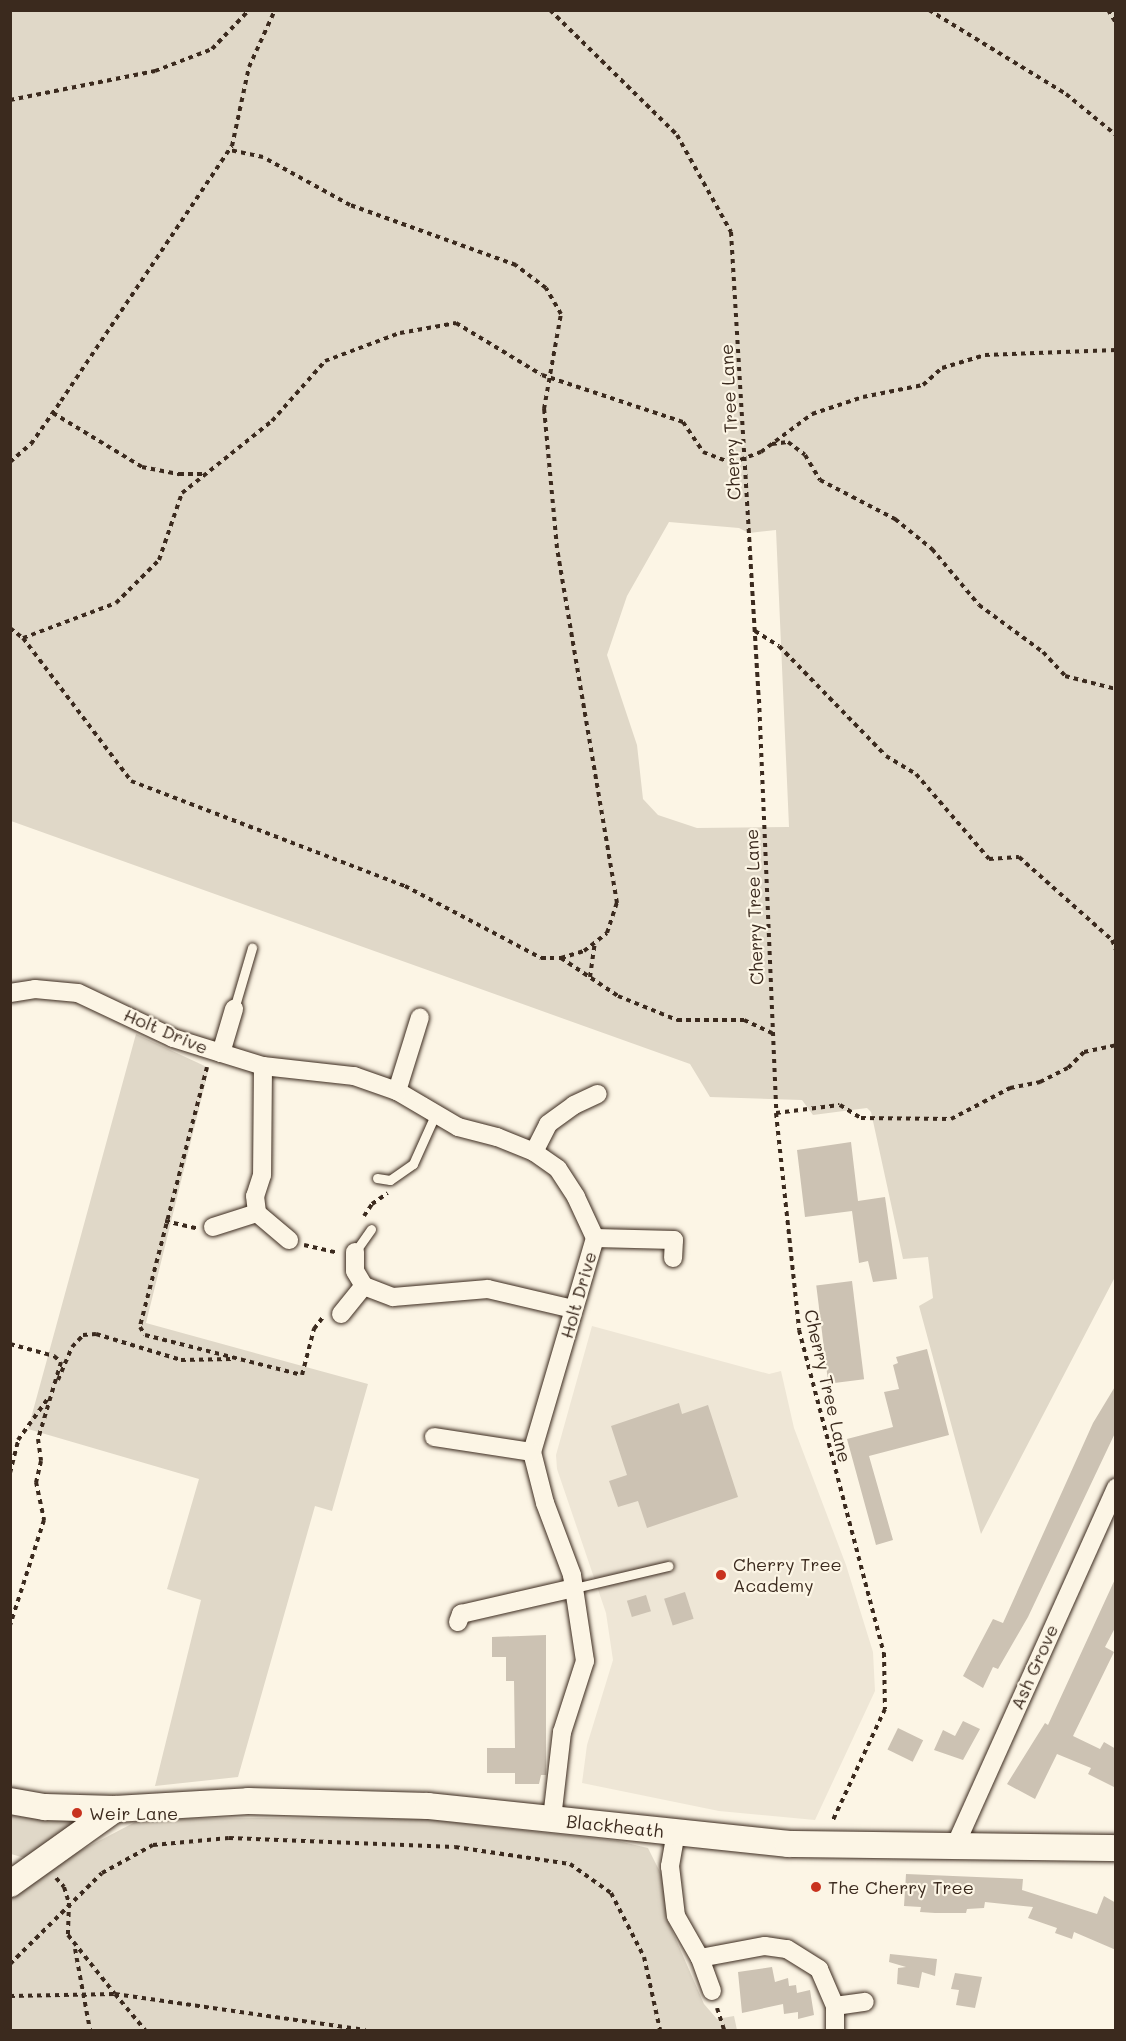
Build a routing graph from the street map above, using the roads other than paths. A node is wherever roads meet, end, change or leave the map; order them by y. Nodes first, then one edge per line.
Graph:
1 (252, 948) dead end
2 (10, 993) edge
3 (234, 1010) joint
4 (420, 1017) dead end
5 (217, 1052) junction
6 (263, 1066) junction
7 (397, 1091) junction
8 (598, 1095) dead end
9 (435, 1115) junction
10 (534, 1152) junction
11 (377, 1178) dead end
12 (257, 1213) junction
13 (213, 1227) road end
14 (371, 1229) dead end
15 (595, 1238) junction
16 (289, 1240) road end
17 (355, 1252) joint
18 (674, 1258) dead end
19 (364, 1286) junction
20 (573, 1310) junction
21 (341, 1314) road end
22 (434, 1437) dead end
23 (532, 1452) junction
24 (1116, 1488) edge
25 (669, 1566) dead end
26 (574, 1588) junction
27 (461, 1612) dead end
28 (10, 1801) edge
29 (115, 1809) junction
30 (552, 1819) junction
31 (676, 1832) junction
32 (955, 1846) junction
33 (1116, 1848) edge
34 (10, 1884) edge
35 (700, 1958) junction
36 (712, 1991) dead end
37 (865, 2002) dead end
38 (834, 2006) junction
39 (836, 2031) edge

1 - 3 lane
2 - 5 street, Holt Drive
3 - 5 street
4 - 7 street
5 - 6 street, Holt Drive
6 - 7 street, Holt Drive
6 - 12 street
7 - 9 street, Holt Drive
8 - 10 street
9 - 10 street, Holt Drive
9 - 11 lane
10 - 15 street, Holt Drive
12 - 13 street
12 - 16 street
14 - 17 lane
15 - 18 street
15 - 20 street, Holt Drive
17 - 19 street
19 - 20 street
19 - 21 street
20 - 23 street, Holt Drive
22 - 23 street
23 - 26 street
24 - 32 street, Ash Grove
25 - 26 lane
26 - 27 street
26 - 30 street
28 - 29 main road, Blackheath
29 - 30 main road, Blackheath
29 - 34 main road
30 - 31 main road, Blackheath
31 - 32 main road, Blackheath
31 - 35 street
32 - 33 main road, Blackheath
35 - 36 street
35 - 38 street
37 - 38 street
38 - 39 street

